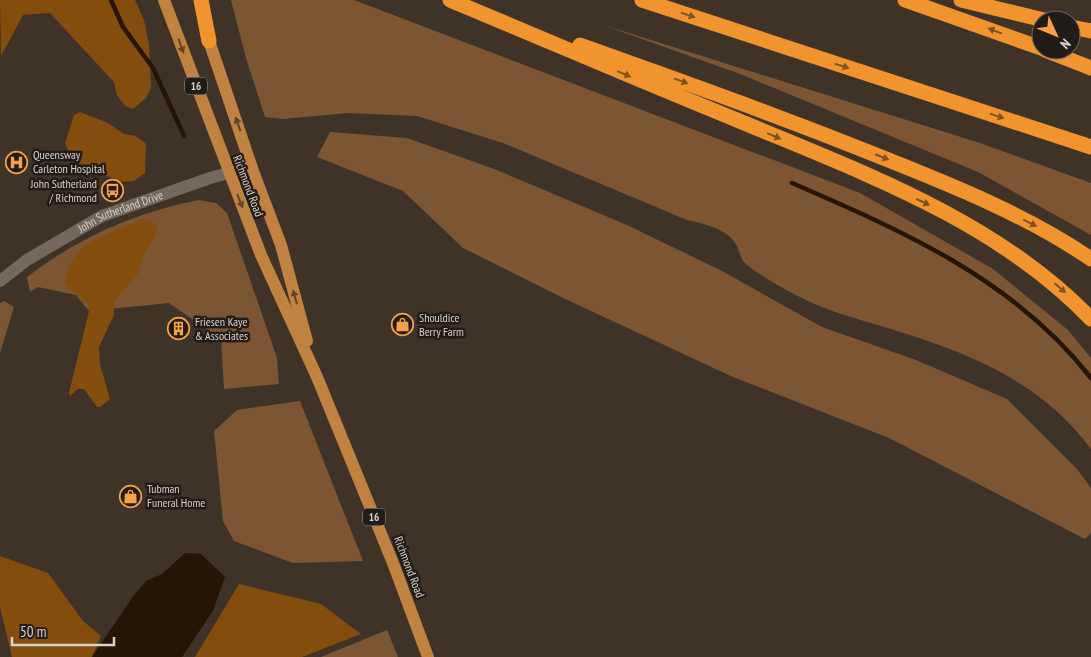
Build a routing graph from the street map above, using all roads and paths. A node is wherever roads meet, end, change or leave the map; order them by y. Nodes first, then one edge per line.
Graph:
1 (164, 0) edge
2 (195, 0) edge
3 (201, 0) edge
4 (452, 0) edge
5 (642, 0) edge
6 (905, 0) edge
7 (961, 0) edge
8 (1031, 17) edge
9 (209, 41) junction
10 (1031, 44) edge
11 (1071, 60) edge
12 (1091, 68) edge
13 (1091, 147) edge
14 (253, 171) junction
15 (228, 173) junction
16 (1091, 259) edge
17 (0, 281) edge
18 (1091, 319) edge
19 (317, 377) junction
20 (428, 657) edge

1 -> 15 main road, Richmond Road / 16
2 - 9 main road, Richmond Road / 16
3 - 9 highway
4 -> 16 highway
4 -> 18 highway
5 -> 13 highway
10 -> 6 highway
7 - 8 highway
14 -> 9 main road, Richmond Road / 16
11 - 12 highway
14 - 15 street, John Sutherland Drive
19 -> 14 main road, Richmond Road / 16
15 - 17 street, John Sutherland Drive
15 -> 19 main road, Richmond Road / 16
19 - 20 main road, Richmond Road / 16

